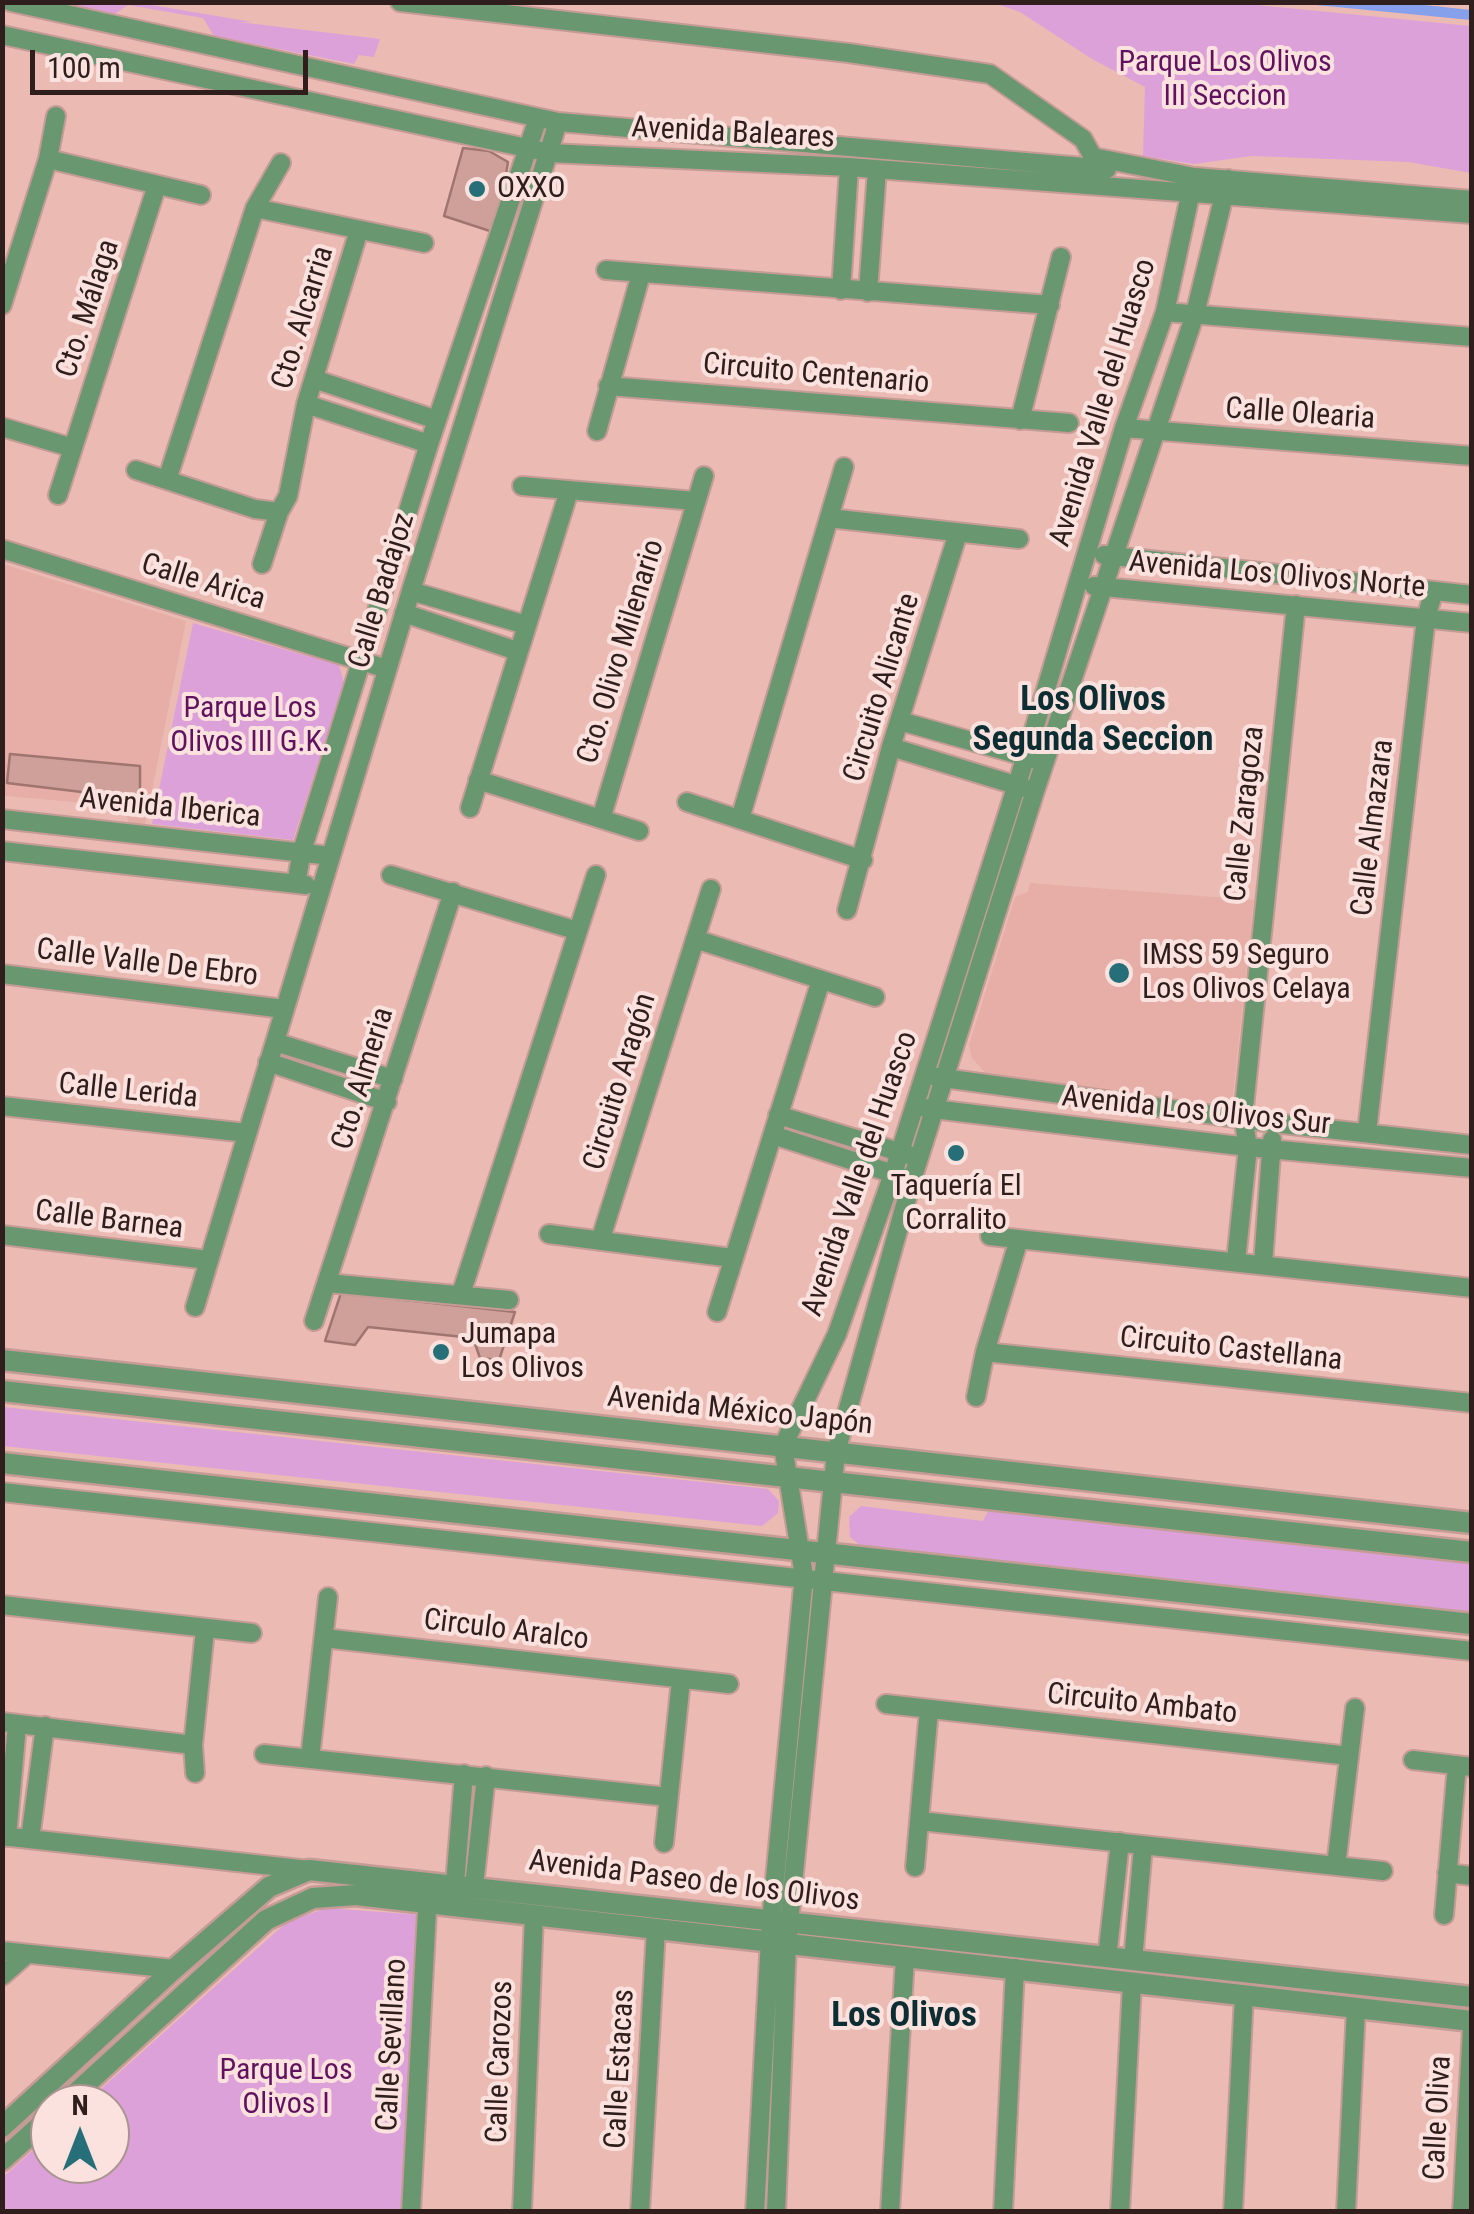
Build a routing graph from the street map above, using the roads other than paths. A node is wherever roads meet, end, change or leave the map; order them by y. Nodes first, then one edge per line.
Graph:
1 (11, 2) edge
2 (400, 2) edge
3 (2, 36) edge
4 (56, 116) dead end
5 (538, 118) junction
6 (558, 122) junction
7 (529, 148) junction
8 (550, 152) junction
9 (48, 159) junction
10 (281, 163) dead end
11 (849, 167) junction
12 (877, 170) junction
13 (157, 186) junction
14 (1193, 186) junction
15 (1226, 187) junction
16 (200, 195) dead end
17 (1472, 200) edge
18 (256, 208) junction
19 (1472, 214) edge
20 (359, 230) junction
21 (424, 243) dead end
22 (1061, 257) dead end
23 (488, 270) junction
24 (606, 270) dead end
25 (642, 274) junction
26 (510, 276) junction
27 (7, 278) edge
28 (841, 290) junction
29 (868, 292) junction
30 (2, 305) edge
31 (1050, 305) junction
32 (1165, 312) junction
33 (1194, 314) junction
34 (1472, 337) edge
35 (314, 380) junction
36 (608, 386) junction
37 (306, 404) junction
38 (437, 420) junction
39 (1020, 420) junction
40 (1069, 423) dead end
41 (2, 427) edge
42 (1124, 428) junction
43 (597, 431) dead end
44 (1153, 432) junction
45 (429, 444) junction
46 (73, 448) junction
47 (1472, 456) edge
48 (844, 467) dead end
49 (136, 470) dead end
50 (704, 476) dead end
51 (167, 480) junction
52 (522, 486) dead end
53 (569, 491) junction
54 (58, 495) dead end
55 (695, 502) junction
56 (278, 512) junction
57 (830, 518) junction
58 (958, 534) junction
59 (1018, 539) dead end
60 (2, 549) edge
61 (1088, 553) junction
62 (1112, 556) junction
63 (262, 564) dead end
64 (1078, 584) junction
65 (1102, 587) junction
66 (411, 591) junction
67 (1434, 591) junction
68 (1472, 595) edge
69 (1296, 605) junction
70 (404, 612) junction
71 (1426, 618) junction
72 (1472, 623) edge
73 (526, 624) junction
74 (517, 651) junction
75 (363, 662) junction
76 (387, 669) junction
77 (900, 721) junction
78 (892, 747) junction
79 (1035, 759) junction
80 (478, 780) junction
81 (1014, 785) junction
82 (1035, 791) junction
83 (687, 802) dead end
84 (470, 808) dead end
85 (2, 819) edge
86 (601, 819) junction
87 (740, 819) junction
88 (68, 826) junction
89 (640, 831) dead end
90 (302, 850) junction
91 (2, 851) edge
92 (330, 856) junction
93 (63, 858) junction
94 (863, 860) junction
95 (390, 874) dead end
96 (596, 875) dead end
97 (296, 884) junction
98 (322, 886) junction
99 (711, 890) dead end
100 (453, 892) junction
101 (847, 910) dead end
102 (578, 931) junction
103 (695, 939) junction
104 (2, 974) edge
105 (821, 980) junction
106 (875, 998) dead end
107 (284, 1009) junction
108 (274, 1042) junction
109 (268, 1062) junction
110 (925, 1074) junction
111 (393, 1080) junction
112 (946, 1080) junction
113 (388, 1102) junction
114 (915, 1105) junction
115 (2, 1106) edge
116 (934, 1110) junction
117 (778, 1116) junction
118 (1243, 1117) junction
119 (1272, 1122) junction
120 (1366, 1132) junction
121 (247, 1133) junction
122 (772, 1134) junction
123 (1472, 1144) edge
124 (1248, 1147) junction
125 (1272, 1149) junction
126 (900, 1151) junction
127 (919, 1158) junction
128 (1472, 1168) edge
129 (893, 1174) junction
130 (912, 1180) junction
131 (549, 1234) dead end
132 (2, 1235) edge
133 (990, 1236) dead end
134 (1019, 1239) junction
135 (600, 1241) junction
136 (732, 1258) junction
137 (208, 1260) junction
138 (1236, 1261) junction
139 (1263, 1264) junction
140 (327, 1283) junction
141 (1472, 1288) edge
142 (461, 1294) junction
143 (509, 1300) dead end
144 (194, 1307) dead end
145 (718, 1312) dead end
146 (314, 1321) dead end
147 (985, 1352) junction
148 (2, 1360) edge
149 (211, 1383) junction
150 (2, 1391) edge
151 (976, 1397) dead end
152 (1472, 1403) edge
153 (208, 1413) junction
154 (503, 1415) junction
155 (499, 1446) junction
156 (783, 1446) junction
157 (836, 1452) junction
158 (2, 1462) edge
159 (786, 1478) junction
160 (831, 1483) junction
161 (2, 1492) edge
162 (1472, 1523) edge
163 (800, 1552) junction
164 (1472, 1552) edge
165 (827, 1555) junction
166 (813, 1577) junction
167 (328, 1597) dead end
168 (2, 1605) edge
169 (1472, 1624) edge
170 (205, 1630) junction
171 (252, 1633) dead end
172 (324, 1638) junction
173 (1472, 1651) edge
174 (682, 1680) junction
175 (729, 1684) dead end
176 (886, 1704) dead end
177 (1355, 1708) dead end
178 (929, 1709) junction
179 (10, 1723) edge
180 (45, 1726) junction
181 (193, 1744) junction
182 (264, 1754) dead end
183 (1349, 1756) junction
184 (310, 1758) junction
185 (1413, 1760) dead end
186 (1464, 1766) edge
187 (196, 1773) dead end
188 (464, 1774) junction
189 (486, 1776) junction
190 (668, 1796) junction
191 (920, 1821) junction
192 (4, 1836) edge
193 (30, 1839) junction
194 (1120, 1842) junction
195 (664, 1843) dead end
196 (1143, 1846) junction
197 (1336, 1866) junction
198 (915, 1868) dead end
199 (309, 1870) junction
200 (1384, 1872) dead end
201 (1447, 1873) junction
202 (1472, 1876) edge
203 (428, 1881) junction
204 (464, 1885) junction
205 (428, 1903) junction
206 (534, 1915) junction
207 (1444, 1916) dead end
208 (656, 1929) junction
209 (779, 1932) junction
210 (2, 1951) edge
211 (27, 1954) junction
212 (905, 1957) junction
213 (1107, 1958) junction
214 (1133, 1961) junction
215 (1015, 1968) junction
216 (174, 1969) junction
217 (2, 1976) edge
218 (1132, 1982) junction
219 (1244, 1996) junction
220 (1472, 1998) edge
221 (1356, 2008) junction
222 (1472, 2024) edge
223 (86, 2084) edge
224 (2, 2127) edge
225 (30, 2135) edge
226 (2, 2160) edge
227 (411, 2212) edge
228 (522, 2212) edge
229 (640, 2212) edge
230 (755, 2212) edge
231 (776, 2212) edge
232 (890, 2212) edge
233 (1004, 2212) edge
234 (1120, 2212) edge
235 (1233, 2212) edge
236 (1346, 2212) edge
237 (1462, 2212) edge

1 - 5 street, Avenida Baleares
2 - 14 street
3 - 7 street, Avenida Baleares
4 - 9 street
5 - 6 street, Avenida Baleares
5 - 7 street, Calle Badajoz
6 - 8 street, Calle Badajoz
6 - 14 street, Avenida Baleares
7 - 8 street, Avenida Baleares
7 - 23 street, Calle Badajoz
8 - 11 street, Avenida Baleares
8 - 26 street, Calle Badajoz
9 - 13 street
9 - 27 street
10 - 18 street
11 - 12 street, Avenida Baleares
11 - 28 street
12 - 14 street, Avenida Baleares
12 - 29 street
13 - 16 street
13 - 46 street, Cto. Málaga
14 - 15 street, Avenida Baleares
14 - 32 street, Avenida Valle del Huasco
15 - 17 street, Avenida Baleares
15 - 19 street, Avenida Baleares
15 - 33 street, Avenida Valle del Huasco
18 - 20 street, Cto. Alcarria
18 - 51 street
20 - 21 street
20 - 35 street, Cto. Alcarria
22 - 31 street
23 - 26 street
23 - 38 street, Calle Badajoz
24 - 25 street
25 - 28 street
25 - 36 street
26 - 66 street, Calle Badajoz
27 - 30 street
28 - 29 street
29 - 31 street
31 - 39 street
32 - 33 street
32 - 42 street, Avenida Valle del Huasco
33 - 34 street
33 - 44 street, Avenida Valle del Huasco
35 - 37 street, Cto. Alcarria
35 - 38 street
36 - 39 street, Circuito Centenario
36 - 43 street
37 - 45 street
37 - 56 street, Cto. Alcarria
38 - 45 street, Calle Badajoz
39 - 40 street, Circuito Centenario
41 - 46 street
42 - 44 street, Calle Olearia
42 - 61 street, Avenida Valle del Huasco
44 - 47 street, Calle Olearia
44 - 62 street, Avenida Valle del Huasco
45 - 75 street, Calle Badajoz
46 - 54 street, Cto. Málaga
48 - 57 street
49 - 51 street
50 - 55 street, Cto. Olivo Milenario
51 - 56 street
52 - 53 street, Cto. Olivo Milenario
53 - 55 street, Cto. Olivo Milenario
53 - 73 street
55 - 86 street, Cto. Olivo Milenario
56 - 63 street, Cto. Alcarria
57 - 58 street
57 - 87 street
58 - 59 street
58 - 77 street, Circuito Alicante
60 - 75 street, Calle Arica
61 - 62 street, Avenida Los Olivos Norte
61 - 64 street, Avenida Valle del Huasco
62 - 65 street, Avenida Valle del Huasco
62 - 67 street, Avenida Los Olivos Norte
64 - 65 street, Avenida Los Olivos Norte
64 - 79 street, Avenida Valle del Huasco
65 - 69 street, Avenida Los Olivos Norte
65 - 79 street, Avenida Valle del Huasco
66 - 70 street, Calle Badajoz
66 - 73 street
67 - 68 street, Avenida Los Olivos Norte
67 - 71 street, Calle Almazara
69 - 71 street, Avenida Los Olivos Norte
69 - 118 street, Calle Zaragoza
70 - 74 street
70 - 76 street, Calle Badajoz
71 - 72 street, Avenida Los Olivos Norte
71 - 120 street, Calle Almazara
73 - 74 street
74 - 80 street
75 - 76 street, Calle Arica
75 - 90 street, Calle Badajoz
76 - 92 street, Calle Badajoz
77 - 78 street, Circuito Alicante
77 - 79 street
78 - 81 street
78 - 94 street, Circuito Alicante
79 - 81 street, Avenida Valle del Huasco
79 - 82 street, Avenida Valle del Huasco
80 - 84 street
80 - 86 street
81 - 82 street
81 - 110 street, Avenida Valle del Huasco
82 - 112 street, Avenida Valle del Huasco
83 - 87 street
85 - 88 street, Avenida Iberica
86 - 89 street
87 - 94 street
88 - 90 street, Avenida Iberica
88 - 93 street
90 - 92 street, Avenida Iberica
90 - 97 street, Calle Badajoz
91 - 93 street, Avenida Iberica
92 - 98 street, Calle Badajoz
93 - 97 street, Avenida Iberica
94 - 101 street, Circuito Alicante
95 - 100 street
96 - 102 street
97 - 98 street, Avenida Iberica
98 - 107 street, Calle Badajoz
99 - 103 street, Circuito Aragón
100 - 102 street
100 - 111 street, Cto. Almeria
102 - 142 street
103 - 105 street
103 - 135 street, Circuito Aragón
104 - 107 street, Calle Valle De Ebro
105 - 106 street
105 - 117 street
107 - 108 street, Calle Badajoz
108 - 109 street, Calle Badajoz
108 - 111 street
109 - 113 street
109 - 121 street, Calle Badajoz
110 - 112 street, Avenida Los Olivos Sur
110 - 114 street, Avenida Valle del Huasco
111 - 113 street, Cto. Almeria
112 - 116 street, Avenida Valle del Huasco
112 - 118 street, Avenida Los Olivos Sur
113 - 140 street, Cto. Almeria
114 - 116 street, Avenida Los Olivos Sur
114 - 126 street, Avenida Valle del Huasco
115 - 121 street, Calle Lerida
116 - 124 street, Avenida Los Olivos Sur
116 - 127 street, Avenida Valle del Huasco
117 - 122 street
117 - 126 street
118 - 119 street, Avenida Los Olivos Sur
118 - 124 street, Calle Zaragoza
119 - 120 street, Avenida Los Olivos Sur
119 - 125 street
120 - 123 street, Avenida Los Olivos Sur
121 - 137 street, Calle Badajoz
122 - 129 street
122 - 136 street
124 - 125 street, Avenida Los Olivos Sur
124 - 138 street
125 - 128 street, Avenida Los Olivos Sur
125 - 139 street
126 - 127 street
126 - 129 street, Avenida Valle del Huasco
127 - 130 street, Avenida Valle del Huasco
129 - 130 street
129 - 156 street, Avenida Valle del Huasco
130 - 157 street, Avenida Valle del Huasco
131 - 135 street
132 - 137 street, Calle Barnea
133 - 134 street
134 - 138 street
134 - 147 street
135 - 136 street
136 - 145 street
137 - 144 street, Calle Badajoz
138 - 139 street
139 - 141 street
140 - 142 street
140 - 146 street, Cto. Almeria
142 - 143 street
147 - 151 street
147 - 152 street, Circuito Castellana
148 - 149 street, Avenida México Japón
149 - 153 street
149 - 154 street, Avenida México Japón
150 - 153 street, Avenida México Japón
153 - 155 street, Avenida México Japón
154 - 155 street
154 - 156 street, Avenida México Japón
155 - 159 street, Avenida México Japón
156 - 157 street, Avenida México Japón
156 - 159 street, Avenida Valle del Huasco
157 - 160 street, Avenida Valle del Huasco
157 - 162 street, Avenida México Japón
158 - 163 street
159 - 160 street, Avenida México Japón
159 - 163 street, Avenida Valle del Huasco
160 - 164 street, Avenida México Japón
160 - 165 street, Avenida Valle del Huasco
161 - 166 street
163 - 165 street
163 - 166 street, Avenida Valle del Huasco
165 - 166 street, Avenida Valle del Huasco
165 - 169 street
166 - 173 street
166 - 209 street, Avenida Valle del Huasco
167 - 172 street
168 - 170 street
170 - 171 street
170 - 181 street
172 - 174 street, Circulo Aralco
172 - 184 street
174 - 175 street, Circulo Aralco
174 - 190 street
176 - 178 street, Circuito Ambato
177 - 183 street
178 - 183 street, Circuito Ambato
178 - 191 street
179 - 180 street
179 - 192 street
180 - 181 street
180 - 193 street
181 - 187 street
182 - 184 street
183 - 197 street
184 - 188 street
185 - 186 street
186 - 201 street
188 - 189 street
188 - 204 street
189 - 190 street
189 - 204 street
190 - 195 street
191 - 194 street
191 - 198 street
192 - 193 street
193 - 199 street
194 - 196 street
194 - 213 street
196 - 197 street
196 - 214 street
197 - 200 street
199 - 203 street, Avenida Paseo de los Olivos
199 - 216 street
201 - 202 street
201 - 207 street
203 - 204 street, Avenida Paseo de los Olivos
203 - 205 street, Calle Sevillano
204 - 209 street, Avenida Paseo de los Olivos
205 - 206 street, Avenida Paseo de los Olivos
205 - 223 street, Avenida Paseo de los Olivos
205 - 227 street, Calle Sevillano
206 - 208 street, Avenida Paseo de los Olivos
206 - 228 street, Calle Carozos
208 - 209 street, Avenida Paseo de los Olivos
208 - 229 street, Calle Estacas
209 - 212 street, Avenida Paseo de los Olivos
209 - 213 street, Avenida Paseo de los Olivos
209 - 230 street, Avenida Valle del Huasco
209 - 231 street, Avenida Valle del Huasco
210 - 211 street
211 - 216 street
211 - 217 street
212 - 215 street, Avenida Paseo de los Olivos
212 - 232 street
213 - 214 street, Avenida Paseo de los Olivos
214 - 220 street, Avenida Paseo de los Olivos
215 - 218 street, Avenida Paseo de los Olivos
215 - 233 street
216 - 224 street
218 - 219 street, Avenida Paseo de los Olivos
218 - 234 street
219 - 221 street, Avenida Paseo de los Olivos
219 - 235 street
221 - 222 street, Avenida Paseo de los Olivos
221 - 236 street
222 - 237 street, Calle Oliva
225 - 226 street

